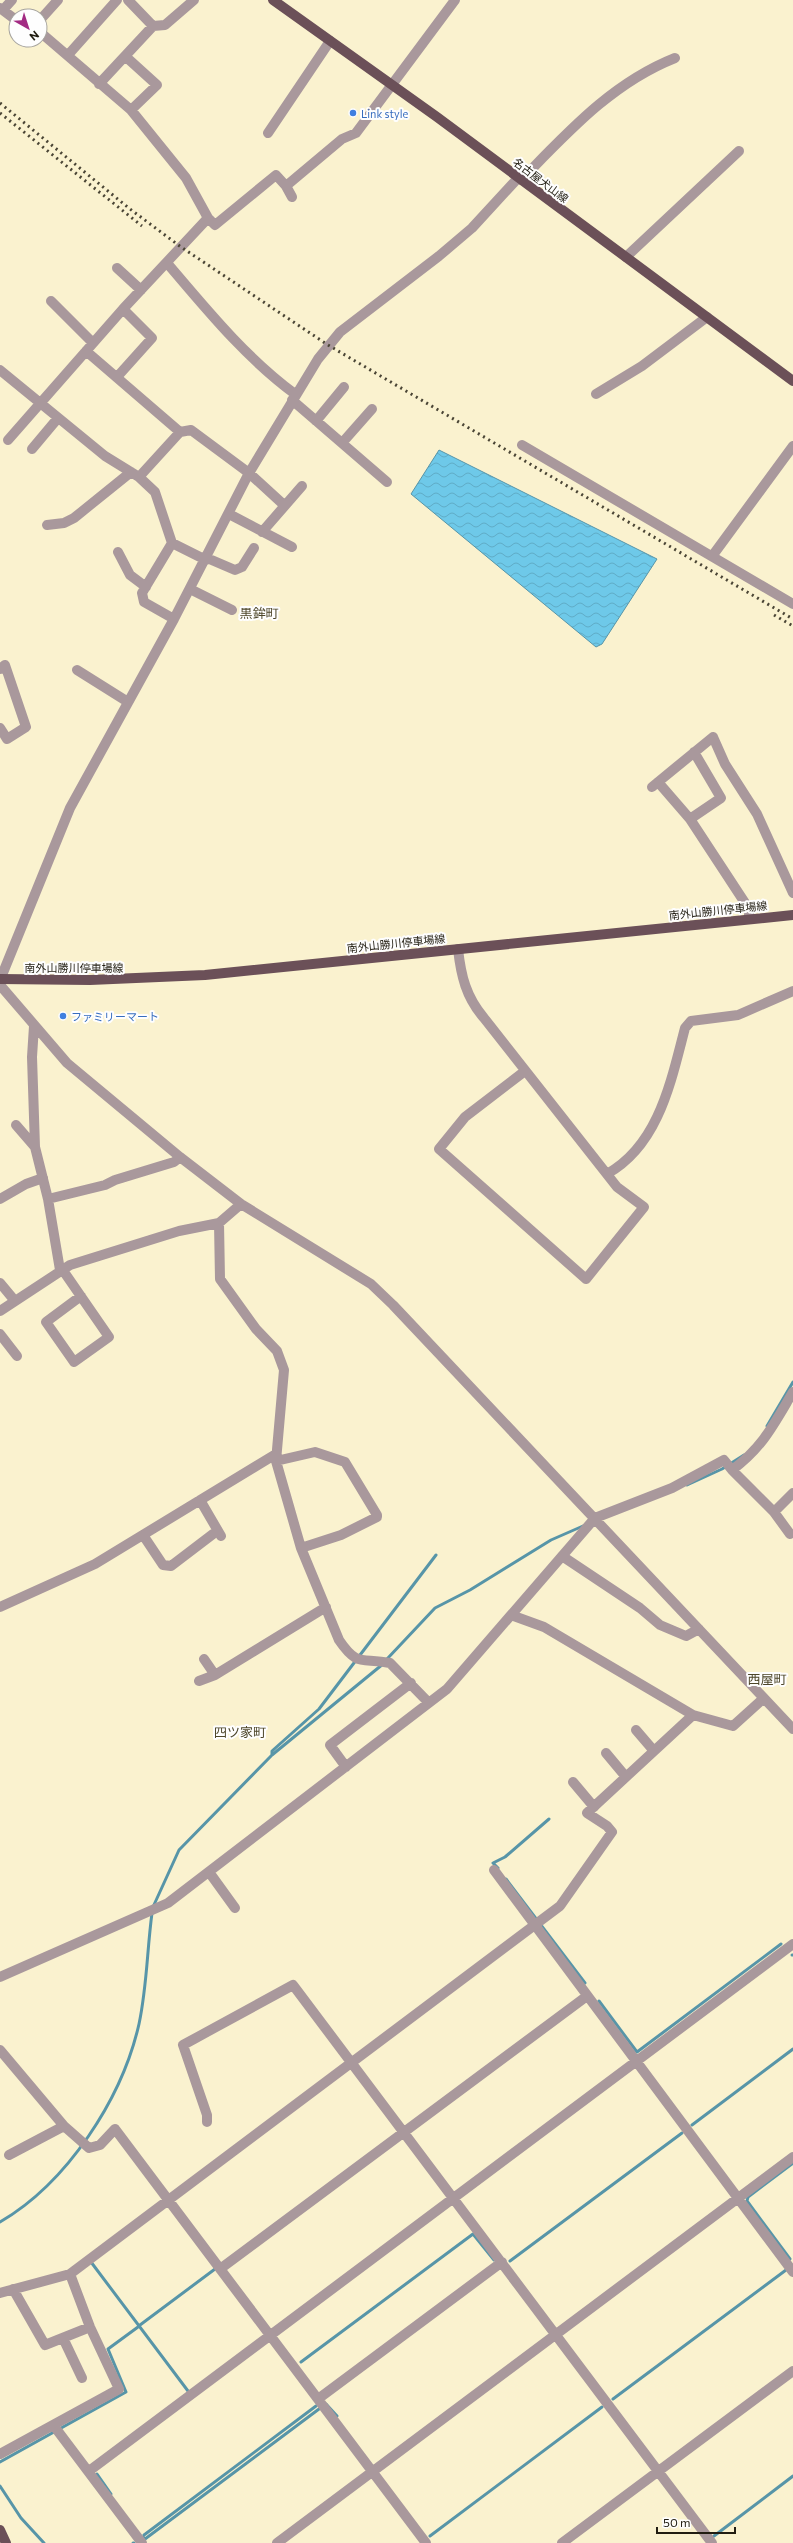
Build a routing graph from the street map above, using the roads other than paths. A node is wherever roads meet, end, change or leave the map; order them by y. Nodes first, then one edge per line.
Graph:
1 (12, 0) edge
2 (58, 0) edge
3 (117, 0) edge
4 (128, 0) edge
5 (194, 0) edge
6 (273, 0) edge
7 (455, 0) edge
8 (1, 9) edge
9 (48, 11) edge
10 (153, 26) junction
11 (48, 38) edge
12 (330, 41) junction
13 (68, 54) junction
14 (125, 56) junction
15 (675, 58) dead end
16 (99, 84) junction
17 (393, 84) junction
18 (131, 110) junction
19 (268, 133) dead end
20 (739, 151) dead end
21 (519, 179) junction
22 (286, 186) junction
23 (292, 197) dead end
24 (208, 218) junction
25 (626, 257) junction
26 (167, 263) junction
27 (117, 268) dead end
28 (141, 290) junction
29 (51, 301) dead end
30 (123, 309) junction
31 (707, 317) junction
32 (93, 342) junction
33 (86, 351) junction
34 (0, 370) edge
35 (116, 377) junction
36 (793, 381) edge
37 (344, 387) dead end
38 (596, 394) dead end
39 (294, 397) junction
40 (40, 403) junction
41 (372, 409) dead end
42 (58, 418) junction
43 (316, 421) junction
44 (180, 432) junction
45 (8, 440) dead end
46 (342, 443) junction
47 (522, 445) dead end
48 (793, 446) edge
49 (32, 449) dead end
50 (249, 473) junction
51 (135, 475) junction
52 (387, 482) dead end
53 (302, 486) dead end
54 (284, 505) junction
55 (229, 514) junction
56 (47, 525) dead end
57 (262, 532) junction
58 (172, 543) junction
59 (292, 547) dead end
60 (254, 548) dead end
61 (118, 552) dead end
62 (713, 556) junction
63 (206, 559) junction
64 (146, 586) junction
65 (190, 589) junction
66 (793, 604) edge
67 (232, 610) dead end
68 (174, 619) junction
69 (0, 669) edge
70 (77, 670) dead end
71 (128, 702) junction
72 (0, 728) edge
73 (694, 752) junction
74 (690, 819) junction
75 (793, 893) edge
76 (793, 915) edge
77 (749, 919) junction
78 (458, 949) junction
79 (3, 964) edge
80 (0, 981) edge
81 (793, 991) edge
82 (34, 1026) junction
83 (525, 1071) junction
84 (16, 1125) dead end
85 (35, 1147) junction
86 (180, 1157) junction
87 (607, 1174) junction
88 (43, 1178) junction
89 (0, 1199) edge
90 (48, 1199) junction
91 (240, 1204) junction
92 (219, 1223) junction
93 (61, 1270) junction
94 (0, 1283) edge
95 (81, 1296) junction
96 (15, 1301) junction
97 (0, 1312) edge
98 (0, 1334) edge
99 (17, 1356) dead end
100 (793, 1392) edge
101 (276, 1457) junction
102 (732, 1470) junction
103 (793, 1493) edge
104 (200, 1500) junction
105 (774, 1512) junction
106 (598, 1521) junction
107 (790, 1534) dead end
108 (143, 1535) junction
109 (301, 1548) junction
110 (562, 1556) junction
111 (0, 1607) edge
112 (326, 1607) junction
113 (511, 1615) junction
114 (699, 1629) junction
115 (204, 1659) dead end
116 (215, 1675) junction
117 (199, 1681) dead end
118 (411, 1683) junction
119 (764, 1698) junction
120 (429, 1703) junction
121 (692, 1715) junction
122 (793, 1729) edge
123 (636, 1730) dead end
124 (654, 1751) junction
125 (606, 1754) dead end
126 (346, 1767) junction
127 (626, 1777) junction
128 (573, 1782) dead end
129 (594, 1807) junction
130 (494, 1870) dead end
131 (209, 1872) junction
132 (235, 1908) dead end
133 (534, 1925) junction
134 (792, 1946) edge
135 (0, 1977) edge
136 (587, 1996) junction
137 (0, 2050) edge
138 (352, 2061) junction
139 (636, 2061) junction
140 (207, 2122) dead end
141 (64, 2126) junction
142 (404, 2132) junction
143 (9, 2155) dead end
144 (793, 2157) edge
145 (453, 2197) junction
146 (738, 2198) junction
147 (168, 2200) junction
148 (502, 2262) junction
149 (791, 2266) edge
150 (220, 2269) junction
151 (70, 2274) junction
152 (13, 2289) junction
153 (0, 2293) edge
154 (90, 2327) junction
155 (270, 2335) junction
156 (556, 2335) junction
157 (63, 2338) junction
158 (793, 2371) edge
159 (82, 2378) dead end
160 (318, 2399) junction
161 (54, 2426) junction
162 (0, 2454) edge
163 (89, 2471) junction
164 (373, 2471) junction
165 (659, 2472) junction
166 (0, 2530) edge
167 (6, 2543) edge
168 (142, 2543) edge
169 (277, 2543) edge
170 (426, 2543) edge
171 (562, 2543) edge
172 (712, 2543) edge

1 - 8 street
2 - 9 street
3 - 13 street
4 - 10 street
5 - 10 street
6 - 12 main road, 名古屋犬山線
7 - 17 street
10 - 14 street
11 - 13 street
12 - 17 main road, 名古屋犬山線
12 - 19 street
13 - 16 street
14 - 16 street
14 - 18 street
15 - 21 street
16 - 18 street
17 - 21 main road, 名古屋犬山線
17 - 22 street
18 - 24 street
20 - 25 street
21 - 25 main road, 名古屋犬山線
21 - 39 street
22 - 23 street
22 - 24 street
24 - 26 street
25 - 31 main road, 名古屋犬山線
26 - 28 street
26 - 39 street
27 - 28 street
28 - 30 street
29 - 32 street
30 - 32 street
30 - 35 street
31 - 36 main road, 名古屋犬山線
31 - 38 street
32 - 33 street
33 - 35 street
33 - 40 street
34 - 40 street
35 - 44 street
37 - 43 street
39 - 43 street
39 - 50 street
40 - 42 street
40 - 45 street
41 - 46 street
42 - 49 street
42 - 51 street
43 - 46 street
44 - 50 street
44 - 51 street
46 - 52 street
47 - 62 street
48 - 62 street
50 - 54 street
50 - 55 street
51 - 56 street
51 - 58 street
53 - 54 street
54 - 57 street
55 - 57 street
55 - 63 street
57 - 59 street
58 - 63 street
58 - 64 street
60 - 63 street
61 - 64 street
62 - 66 street
63 - 65 street
64 - 68 street
65 - 67 street
65 - 68 street
68 - 71 street
69 - 72 street
70 - 71 street
71 - 79 street
73 - 74 street
73 - 74 street
73 - 75 street
74 - 77 street
76 - 77 main road, 南外山勝川停車場線
77 - 78 main road, 南外山勝川停車場線
78 - 80 main road, 南外山勝川停車場線
78 - 83 street
79 - 80 street
80 - 82 street
81 - 87 street
82 - 85 street
82 - 86 street
83 - 87 street
83 - 87 street
84 - 85 street
85 - 88 street
86 - 90 street
86 - 91 street
88 - 89 street
88 - 90 street
90 - 93 street
91 - 92 street
91 - 106 street
92 - 93 street
92 - 101 street
93 - 95 street
93 - 96 street
94 - 96 street
95 - 95 street
96 - 97 street
98 - 99 street
100 - 102 street
101 - 104 street
101 - 109 street
101 - 109 street
102 - 105 street
102 - 106 street
103 - 105 street
104 - 108 street
104 - 108 street
105 - 107 street
106 - 110 street
106 - 114 street
108 - 111 street
109 - 112 street
110 - 113 street
110 - 114 street
112 - 116 street
112 - 118 street
113 - 120 street
113 - 121 street
114 - 119 street
115 - 116 street
116 - 117 street
118 - 120 street
118 - 126 street
119 - 121 street
119 - 122 street
120 - 126 street
121 - 124 street
123 - 124 street
124 - 127 street
125 - 127 street
126 - 131 street
127 - 129 street
128 - 129 street
129 - 133 street
130 - 133 street
131 - 132 street
131 - 135 street
133 - 136 street
133 - 138 street
134 - 139 street
136 - 139 street
136 - 142 street
137 - 141 street
138 - 140 street
138 - 142 street
138 - 147 street
139 - 145 street
139 - 146 street
141 - 143 street
141 - 147 street
142 - 145 street
142 - 150 street
144 - 146 street
145 - 148 street
145 - 155 street
146 - 149 street
146 - 156 street
147 - 150 street
147 - 151 street
148 - 156 street
148 - 160 street
150 - 155 street
151 - 152 street
151 - 154 street
152 - 153 street
152 - 157 street
154 - 157 street
154 - 161 street
155 - 160 street
155 - 163 street
156 - 164 street
156 - 165 street
157 - 159 street
158 - 165 street
160 - 164 street
161 - 162 street
161 - 163 street
163 - 168 street
164 - 169 street
164 - 170 street
165 - 171 street
165 - 172 street
166 - 167 main road

